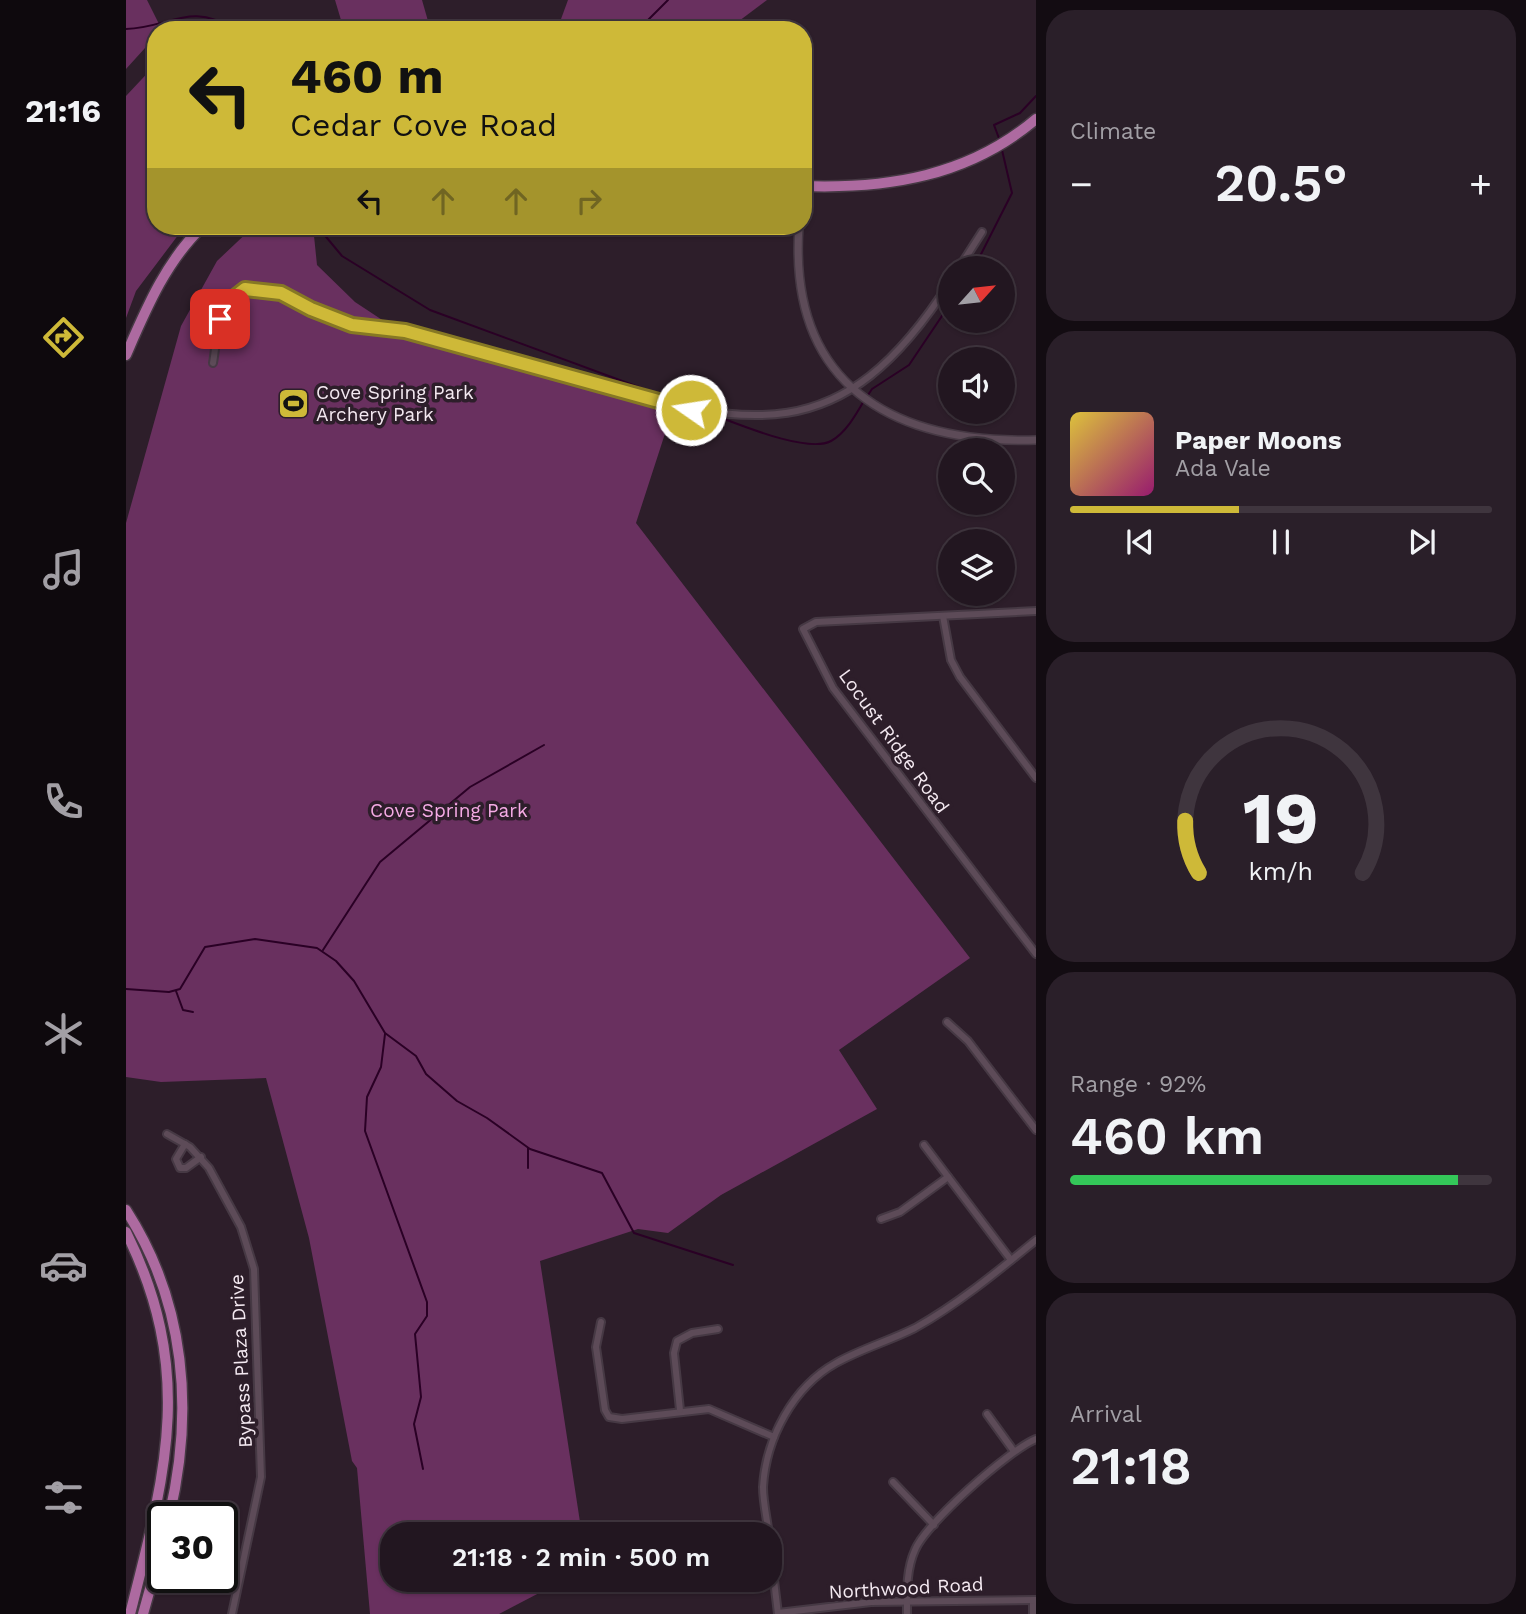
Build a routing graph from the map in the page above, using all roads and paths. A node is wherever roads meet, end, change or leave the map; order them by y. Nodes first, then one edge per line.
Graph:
1 (1036, 119) edge
2 (812, 186) edge
3 (982, 232) dead end
4 (194, 235) edge
5 (799, 235) edge
6 (967, 256) edge
7 (938, 299) edge
8 (126, 355) edge
9 (213, 363) dead end
10 (853, 389) junction
11 (1036, 440) edge
12 (1036, 611) edge
13 (943, 616) junction
14 (1036, 778) edge
15 (1036, 954) edge
16 (947, 1022) dead end
17 (1036, 1130) edge
18 (167, 1134) dead end
19 (185, 1144) junction
20 (924, 1145) dead end
21 (201, 1157) junction
22 (948, 1177) junction
23 (126, 1210) edge
24 (881, 1219) dead end
25 (126, 1232) edge
26 (1036, 1240) edge
27 (1011, 1260) junction
28 (601, 1322) dead end
29 (718, 1329) dead end
30 (680, 1410) junction
31 (986, 1414) dead end
32 (774, 1437) junction
33 (1036, 1439) edge
34 (1013, 1450) junction
35 (893, 1482) dead end
36 (171, 1502) edge
37 (767, 1522) edge
38 (934, 1525) junction
39 (775, 1592) edge
40 (149, 1593) edge
41 (1034, 1600) edge
42 (907, 1601) junction
43 (130, 1614) edge
44 (143, 1614) edge
45 (232, 1614) edge
46 (778, 1614) edge
47 (907, 1614) edge
48 (1033, 1614) edge

1 - 2 highway
3 - 6 street
4 - 8 highway
5 - 10 street
7 - 10 street
9 - 10 street
10 - 11 street
12 - 13 street, Locust Ridge Road
13 - 14 street
13 - 15 street, Locust Ridge Road
16 - 17 street
18 - 19 street, Bypass Plaza Drive
19 - 21 street, Bypass Plaza Drive
19 - 21 street
20 - 22 street
21 - 45 street, Bypass Plaza Drive
22 - 24 street
22 - 27 street
23 - 36 highway
25 - 43 highway
26 - 27 street
27 - 32 street
28 - 30 street
29 - 30 street
30 - 32 street
31 - 34 street
32 - 37 street
33 - 34 street
34 - 38 street
35 - 38 street
38 - 42 street
39 - 46 street
40 - 44 highway
41 - 42 street, Northwood Road
41 - 48 street
42 - 46 street, Northwood Road
42 - 47 street

